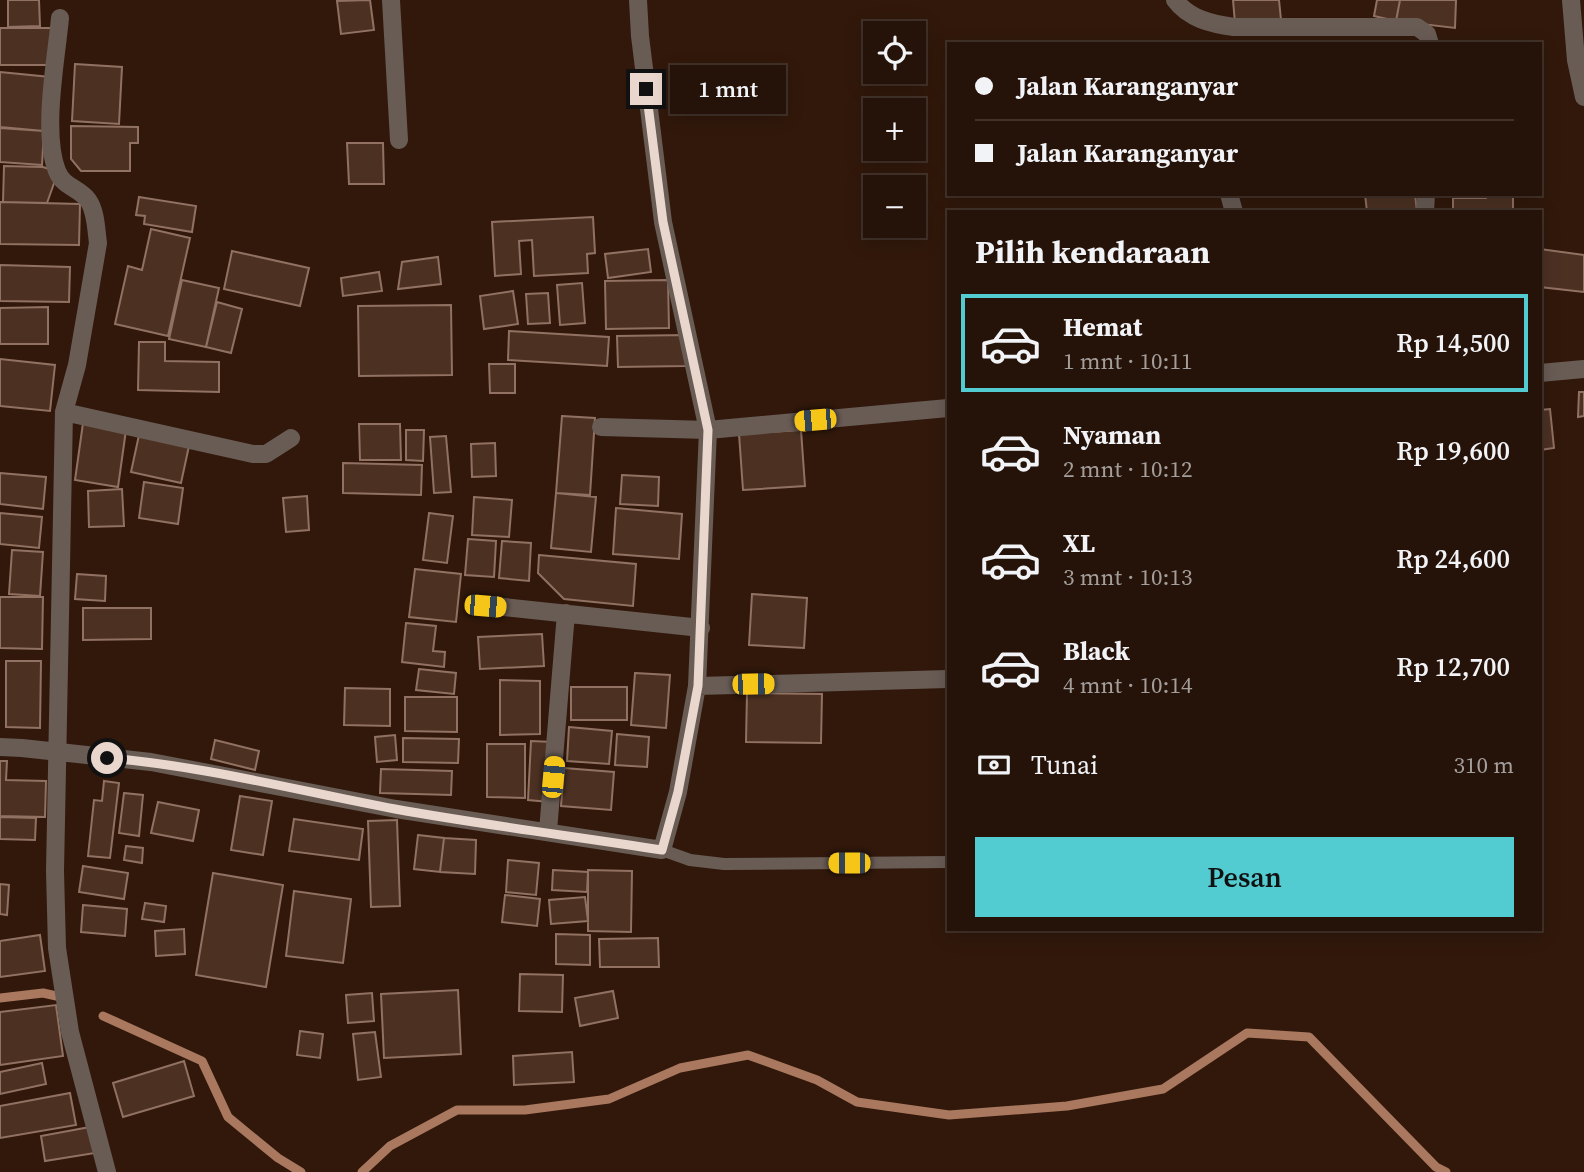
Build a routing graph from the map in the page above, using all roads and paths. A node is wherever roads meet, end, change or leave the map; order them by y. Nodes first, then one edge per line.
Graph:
1 (391, 0) edge
2 (638, 0) edge
3 (1175, 0) edge
4 (1571, 0) edge
5 (60, 18) dead end
6 (1429, 42) edge
7 (1584, 97) edge
8 (400, 139) dead end
9 (1584, 369) edge
10 (1542, 373) edge
11 (947, 408) edge
12 (64, 412) junction
13 (601, 427) dead end
14 (708, 430) junction
15 (291, 438) dead end
16 (485, 606) dead end
17 (566, 613) junction
18 (701, 628) junction
19 (947, 679) edge
20 (698, 686) junction
21 (0, 747) edge
22 (57, 752) junction
23 (548, 831) junction
24 (662, 850) junction
25 (947, 862) edge
26 (107, 1172) edge

1 - 8 street
2 - 14 street
3 - 6 street
4 - 7 street
5 - 12 street
9 - 10 street
11 - 14 street
12 - 15 street
12 - 22 street
13 - 14 street
14 - 18 street
16 - 17 street
17 - 18 street
17 - 23 street
18 - 20 street
19 - 20 street
20 - 24 street
21 - 22 street
22 - 23 street
22 - 26 street
23 - 24 street
24 - 25 lane

